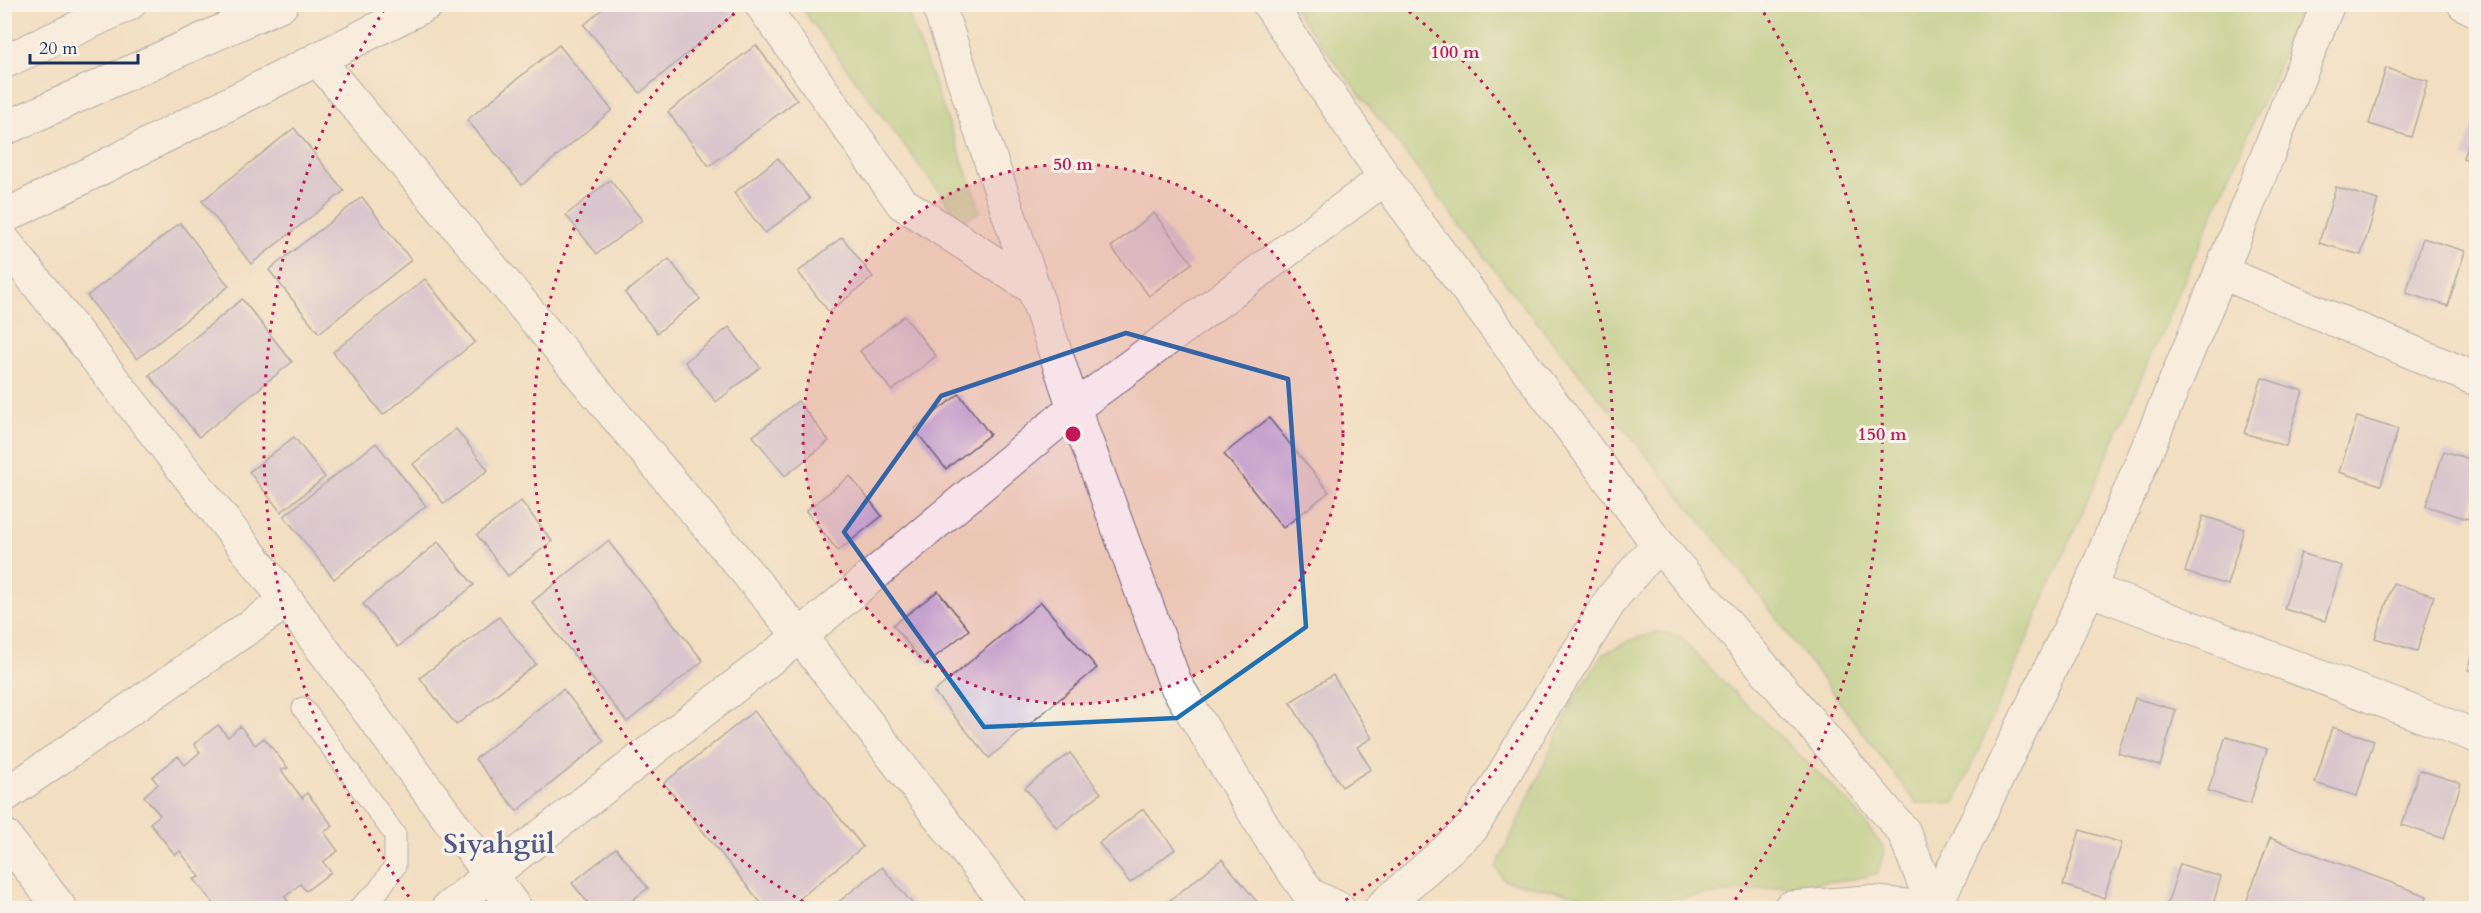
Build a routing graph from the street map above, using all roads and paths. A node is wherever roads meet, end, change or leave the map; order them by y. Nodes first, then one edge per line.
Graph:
1 (129, 4) edge
2 (427, 4) edge
3 (761, 4) edge
4 (938, 4) edge
5 (1269, 4) edge
6 (2328, 4) edge
7 (2464, 4) edge
8 (263, 8) edge
9 (2476, 9) edge
10 (318, 60) junction
11 (4, 62) edge
12 (4, 129) edge
13 (1385, 178) junction
14 (4, 217) edge
15 (4, 241) edge
16 (2221, 272) junction
17 (1033, 288) junction
18 (2476, 379) edge
19 (1074, 408) junction
20 (1658, 544) junction
21 (2089, 589) junction
22 (287, 602) junction
23 (800, 636) junction
24 (303, 708) dead end
25 (2476, 736) edge
26 (4, 796) edge
27 (4, 835) edge
28 (489, 876) junction
29 (60, 909) edge
30 (359, 909) edge
31 (447, 909) edge
32 (515, 909) edge
33 (1011, 909) edge
34 (1338, 909) edge
35 (1381, 909) edge
36 (1790, 909) edge
37 (1926, 909) edge
38 (1934, 909) edge

1 - 11 street
2 - 10 street
3 - 17 street
4 - 17 street
5 - 13 street
6 - 16 street
7 - 9 street
8 - 12 street
10 - 14 street
10 - 23 street
13 - 19 street
13 - 20 street
15 - 22 street
16 - 18 street
16 - 21 street
17 - 19 street
19 - 23 street
19 - 34 street
20 - 35 street
20 - 38 street
21 - 25 street
21 - 38 street
22 - 26 street
22 - 28 street
23 - 28 street
23 - 33 street
24 - 30 lane
27 - 29 street
28 - 31 street
28 - 32 street
36 - 37 street

